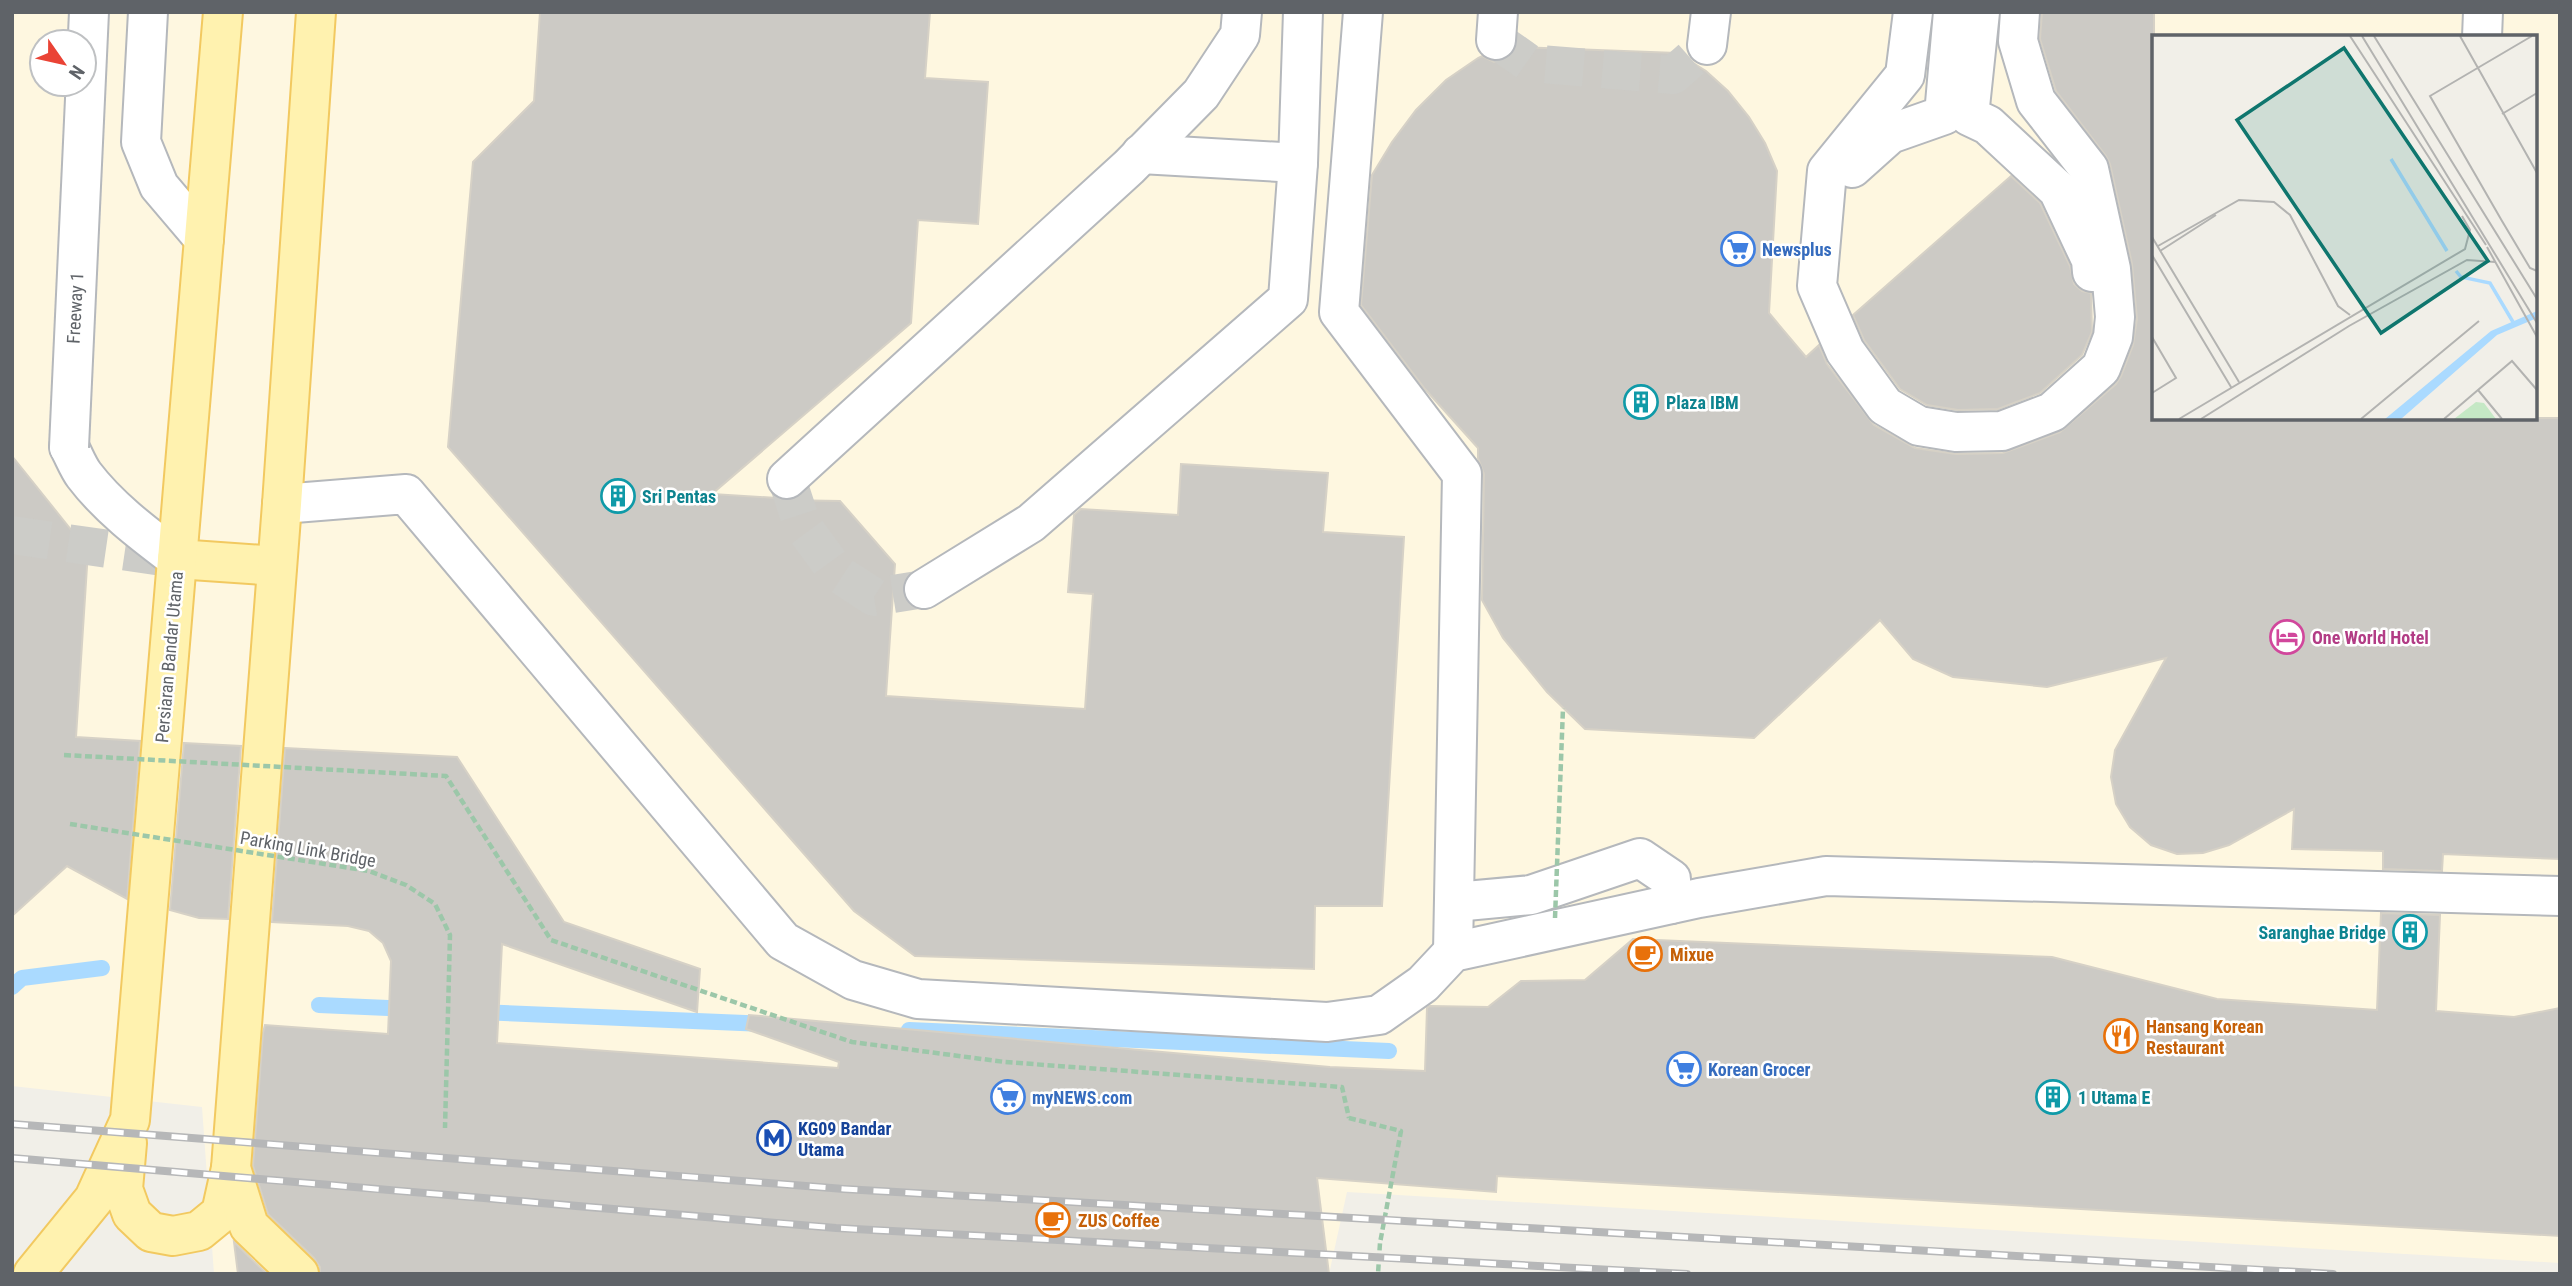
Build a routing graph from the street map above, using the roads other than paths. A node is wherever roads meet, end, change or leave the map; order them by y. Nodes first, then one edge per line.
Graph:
1 (89, 12) edge
2 (148, 12) edge
3 (223, 12) edge
4 (316, 12) edge
5 (1242, 12) edge
6 (1303, 12) edge
7 (1363, 12) edge
8 (1913, 12) edge
9 (1953, 12) edge
10 (1980, 12) edge
11 (2020, 12) edge
12 (2483, 12) edge
13 (2482, 35) edge
14 (1141, 154) junction
15 (1298, 163) junction
16 (204, 239) junction
17 (787, 479) dead end
18 (282, 504) junction
19 (177, 559) junction
20 (277, 566) junction
21 (924, 589) tunnel mouth
22 (2560, 896) edge
23 (1455, 902) junction
24 (1671, 904) junction
25 (1453, 952) junction
26 (130, 1120) junction
27 (231, 1168) junction
28 (33, 1274) edge
29 (299, 1274) edge

1 - 19 lane, Freeway 1, bridge
2 - 16 lane
3 - 16 main road, Persiaran Bandar Utama
4 - 18 main road
5 - 14 lane
6 - 15 lane
7 - 23 lane
8 - 11 lane
9 - 10 lane
12 - 13 lane
14 - 15 lane
14 - 17 lane
15 - 21 lane
16 - 19 main road, Persiaran Bandar Utama
18 - 20 main road
18 - 25 lane
19 - 20 main road
19 - 26 main road, Persiaran Bandar Utama
20 - 27 main road
22 - 24 lane
23 - 24 lane
23 - 25 lane
24 - 25 lane
26 - 27 main road
26 - 28 main road, Persiaran Bandar Utama
27 - 29 main road

